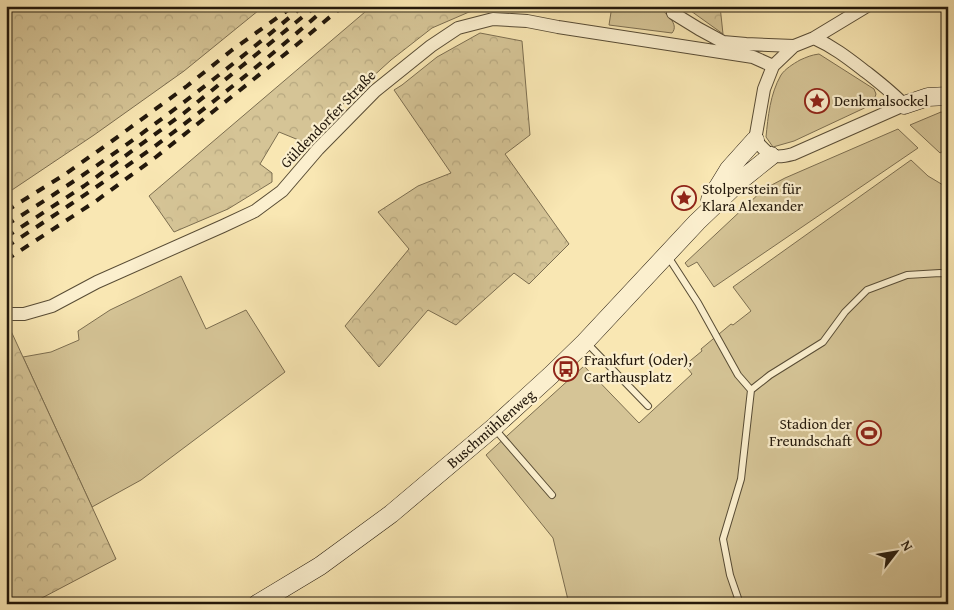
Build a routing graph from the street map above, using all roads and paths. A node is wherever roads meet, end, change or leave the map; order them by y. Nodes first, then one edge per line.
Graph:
1 (867, 6) edge
2 (670, 10) edge
3 (814, 38) junction
4 (794, 46) junction
5 (715, 51) junction
6 (773, 66) junction
7 (947, 94) edge
8 (904, 105) junction
9 (755, 140) junction
10 (771, 156) junction
11 (697, 222) junction
12 (667, 254) junction
13 (948, 274) edge
14 (6, 314) edge
15 (585, 342) junction
16 (751, 390) junction
17 (648, 406) dead end
18 (493, 428) junction
19 (552, 495) dead end
20 (257, 604) edge
21 (740, 604) edge

1 - 3 street
2 - 4 street
2 - 5 street
3 - 4 street
3 - 8 street
4 - 6 street
5 - 6 street, Güldendorfer Straße
5 - 14 street, Güldendorfer Straße
6 - 9 street
7 - 8 street
8 - 10 street
9 - 10 street
9 - 11 street, Buschmühlenweg
10 - 11 street, Buschmühlenweg
11 - 12 street, Buschmühlenweg
12 - 15 street, Buschmühlenweg
12 - 16 lane
13 - 16 lane
15 - 17 lane
15 - 18 street, Buschmühlenweg
16 - 21 lane
18 - 19 lane
18 - 20 street, Buschmühlenweg

